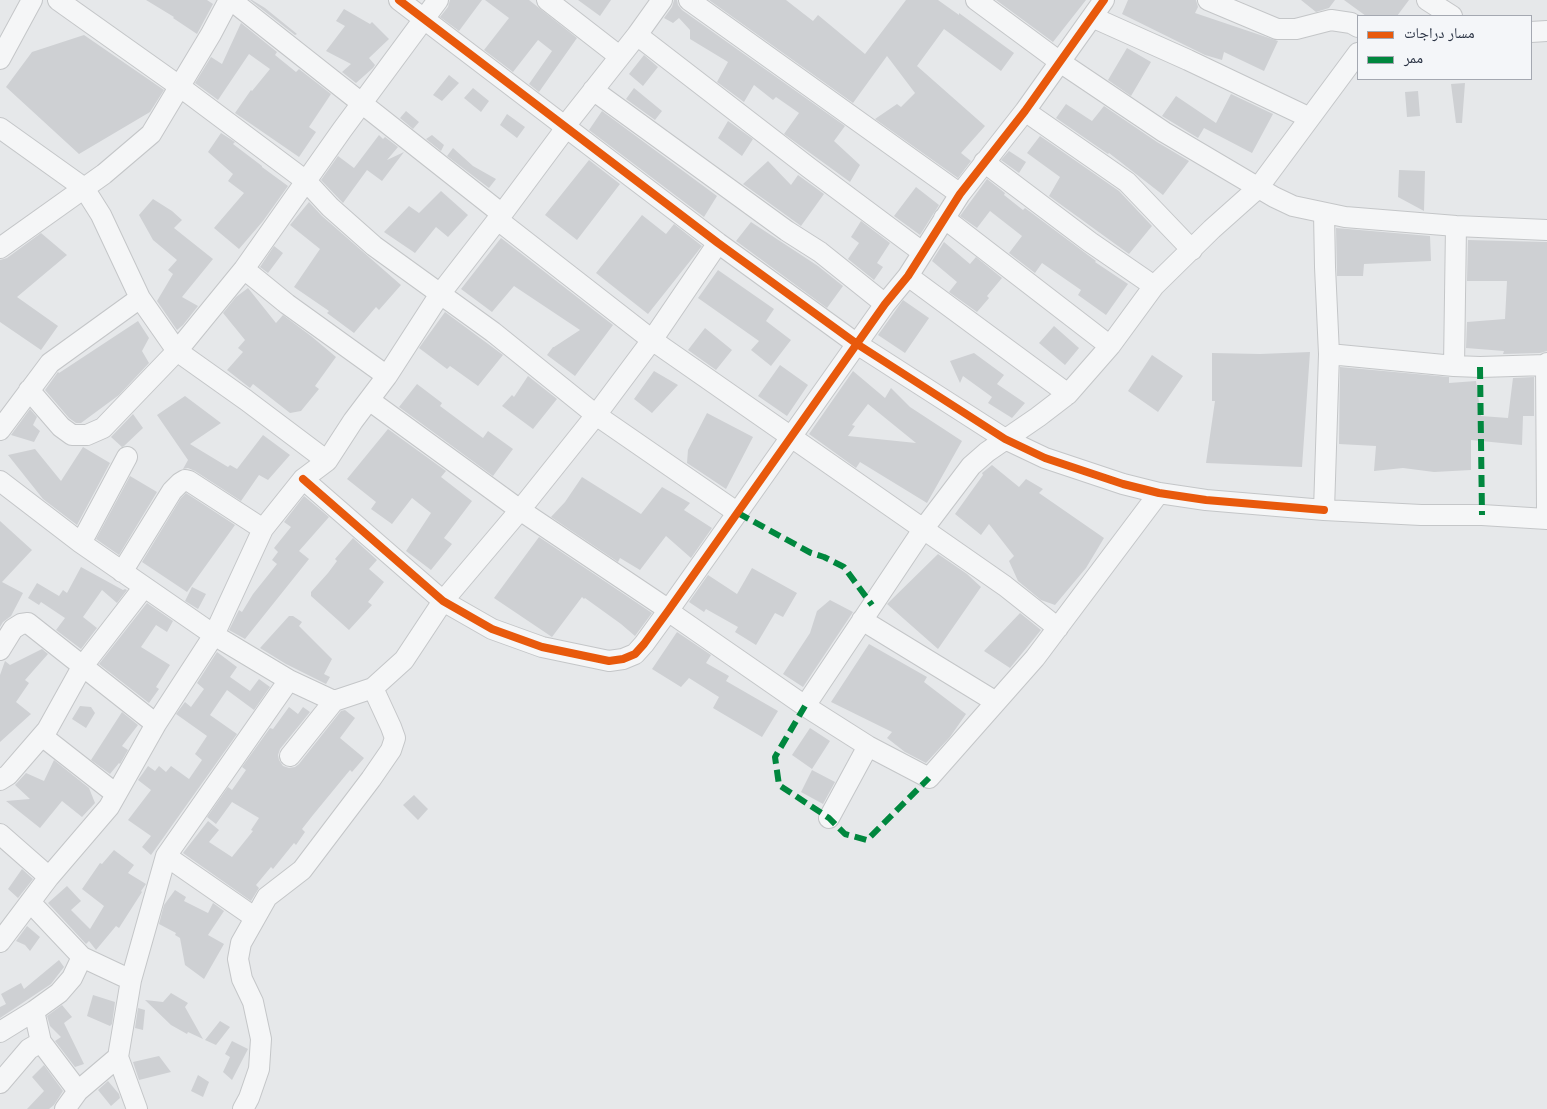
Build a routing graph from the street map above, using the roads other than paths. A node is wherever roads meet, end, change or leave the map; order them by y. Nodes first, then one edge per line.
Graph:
1 (32, 0) edge
2 (58, 0) edge
3 (230, 0) edge
4 (399, 0) edge
5 (438, 0) edge
6 (547, 0) edge
7 (662, 0) edge
8 (689, 0) edge
9 (976, 0) edge
10 (1208, 0) edge
11 (1427, 0) edge
12 (1096, 6) edge
13 (1450, 15) edge
14 (424, 18) junction
15 (1357, 26) edge
16 (1547, 31) edge
17 (1532, 32) edge
18 (637, 35) junction
19 (1357, 54) edge
20 (619, 56) junction
21 (0, 59) edge
22 (1060, 62) junction
23 (179, 86) junction
24 (593, 90) junction
25 (362, 104) junction
26 (1025, 111) junction
27 (1310, 118) junction
28 (565, 126) junction
29 (0, 128) edge
30 (984, 162) junction
31 (306, 181) junction
32 (84, 188) junction
33 (1258, 188) junction
34 (960, 194) junction
35 (1324, 213) junction
36 (500, 217) junction
37 (944, 218) junction
38 (1456, 226) junction
39 (1547, 230) edge
40 (718, 244) junction
41 (0, 248) edge
42 (1192, 250) junction
43 (922, 252) junction
44 (244, 268) junction
45 (908, 276) junction
46 (1154, 286) junction
47 (440, 294) junction
48 (140, 298) junction
49 (885, 304) junction
50 (652, 340) junction
51 (857, 344) junction
52 (1110, 346) junction
53 (177, 351) junction
54 (1329, 354) junction
55 (1546, 364) edge
56 (1454, 366) junction
57 (387, 376) junction
58 (29, 390) junction
59 (1068, 394) junction
60 (369, 400) junction
61 (596, 415) junction
62 (0, 430) edge
63 (791, 438) junction
64 (1005, 439) junction
65 (127, 457) dead end
66 (327, 461) junction
67 (303, 479) junction
68 (0, 481) edge
69 (1159, 493) junction
70 (1547, 509) edge
71 (520, 510) junction
72 (1324, 510) junction
73 (738, 513) junction
74 (1547, 519) edge
75 (924, 528) junction
76 (262, 529) junction
77 (81, 543) junction
78 (122, 572) junction
79 (144, 587) junction
80 (443, 601) junction
81 (668, 611) junction
82 (862, 620) junction
83 (1058, 628) junction
84 (214, 635) junction
85 (0, 650) edge
86 (82, 667) junction
87 (289, 680) junction
88 (372, 688) junction
89 (334, 701) junction
90 (996, 702) junction
91 (805, 706) junction
92 (156, 724) junction
93 (42, 736) junction
94 (868, 746) junction
95 (290, 756) dead end
96 (0, 780) edge
97 (116, 794) junction
98 (829, 818) dead end
99 (0, 834) edge
100 (166, 856) junction
101 (49, 877) junction
102 (30, 902) junction
103 (254, 918) junction
104 (0, 942) edge
105 (82, 958) junction
106 (131, 980) junction
107 (34, 1011) junction
108 (0, 1032) edge
109 (41, 1042) junction
110 (118, 1057) junction
111 (0, 1083) edge
112 (78, 1091) junction
113 (64, 1109) edge
114 (137, 1109) edge
115 (243, 1109) edge

1 - 21 street
2 - 23 street
3 - 23 street
3 - 25 street
4 - 14 street
5 - 14 street
6 - 20 street
7 - 18 street
8 - 34 street
9 - 22 street
10 - 15 street
11 - 13 street
12 - 22 street
12 - 27 street
14 - 25 street
14 - 28 street
16 - 17 street
18 - 20 street
18 - 43 street
19 - 27 street
20 - 24 street
22 - 26 street
22 - 33 street
23 - 31 street
23 - 32 street
24 - 28 street
24 - 49 street
25 - 31 street
25 - 36 street
26 - 30 street
26 - 42 street
27 - 33 street
28 - 36 street
28 - 40 street
29 - 32 street
30 - 34 street
30 - 46 street
31 - 44 street
31 - 47 street
32 - 41 street
32 - 48 street
33 - 35 street
33 - 42 street
34 - 37 street
35 - 38 street
35 - 54 street
36 - 47 street
36 - 50 street
37 - 43 street
37 - 52 street
38 - 39 street
38 - 56 street
40 - 50 street
40 - 51 street
42 - 46 street
43 - 45 street
44 - 53 street
44 - 57 street
45 - 49 street
45 - 59 street
46 - 52 street
47 - 57 street
47 - 61 street
48 - 53 street
48 - 58 street
49 - 51 street
50 - 61 street
50 - 63 street
51 - 63 street
51 - 64 street
52 - 59 street
53 - 58 street
53 - 66 street
54 - 56 street
54 - 72 street
55 - 56 street
55 - 70 street
57 - 60 street
58 - 62 street
59 - 64 street
60 - 66 street
60 - 71 street
61 - 71 street
61 - 73 street
63 - 73 street
63 - 75 street
64 - 69 street
64 - 75 street
65 - 77 street
66 - 67 street
67 - 76 street
67 - 80 street
68 - 77 street
69 - 72 street
69 - 83 street
71 - 80 street
71 - 81 street
72 - 74 street
73 - 81 street
75 - 82 street
75 - 83 street
76 - 78 street
76 - 84 street
77 - 78 street
78 - 79 street
79 - 84 street
79 - 86 street
80 - 81 street
80 - 88 street
81 - 91 street
82 - 90 street
82 - 91 street
83 - 90 street
84 - 87 street
84 - 92 street
85 - 86 street
86 - 92 street
86 - 93 street
87 - 89 street
87 - 100 street
88 - 89 street
88 - 103 street
89 - 95 street
90 - 94 street
91 - 94 street
92 - 97 street
93 - 96 street
93 - 97 street
94 - 98 street
97 - 101 street
99 - 101 street
100 - 103 street
100 - 106 street
101 - 102 street
102 - 104 street
102 - 105 street
103 - 115 street
105 - 106 street
105 - 107 street
106 - 110 street
107 - 108 street
107 - 109 street
109 - 111 street
109 - 112 street
110 - 112 street
110 - 114 street
112 - 113 street

